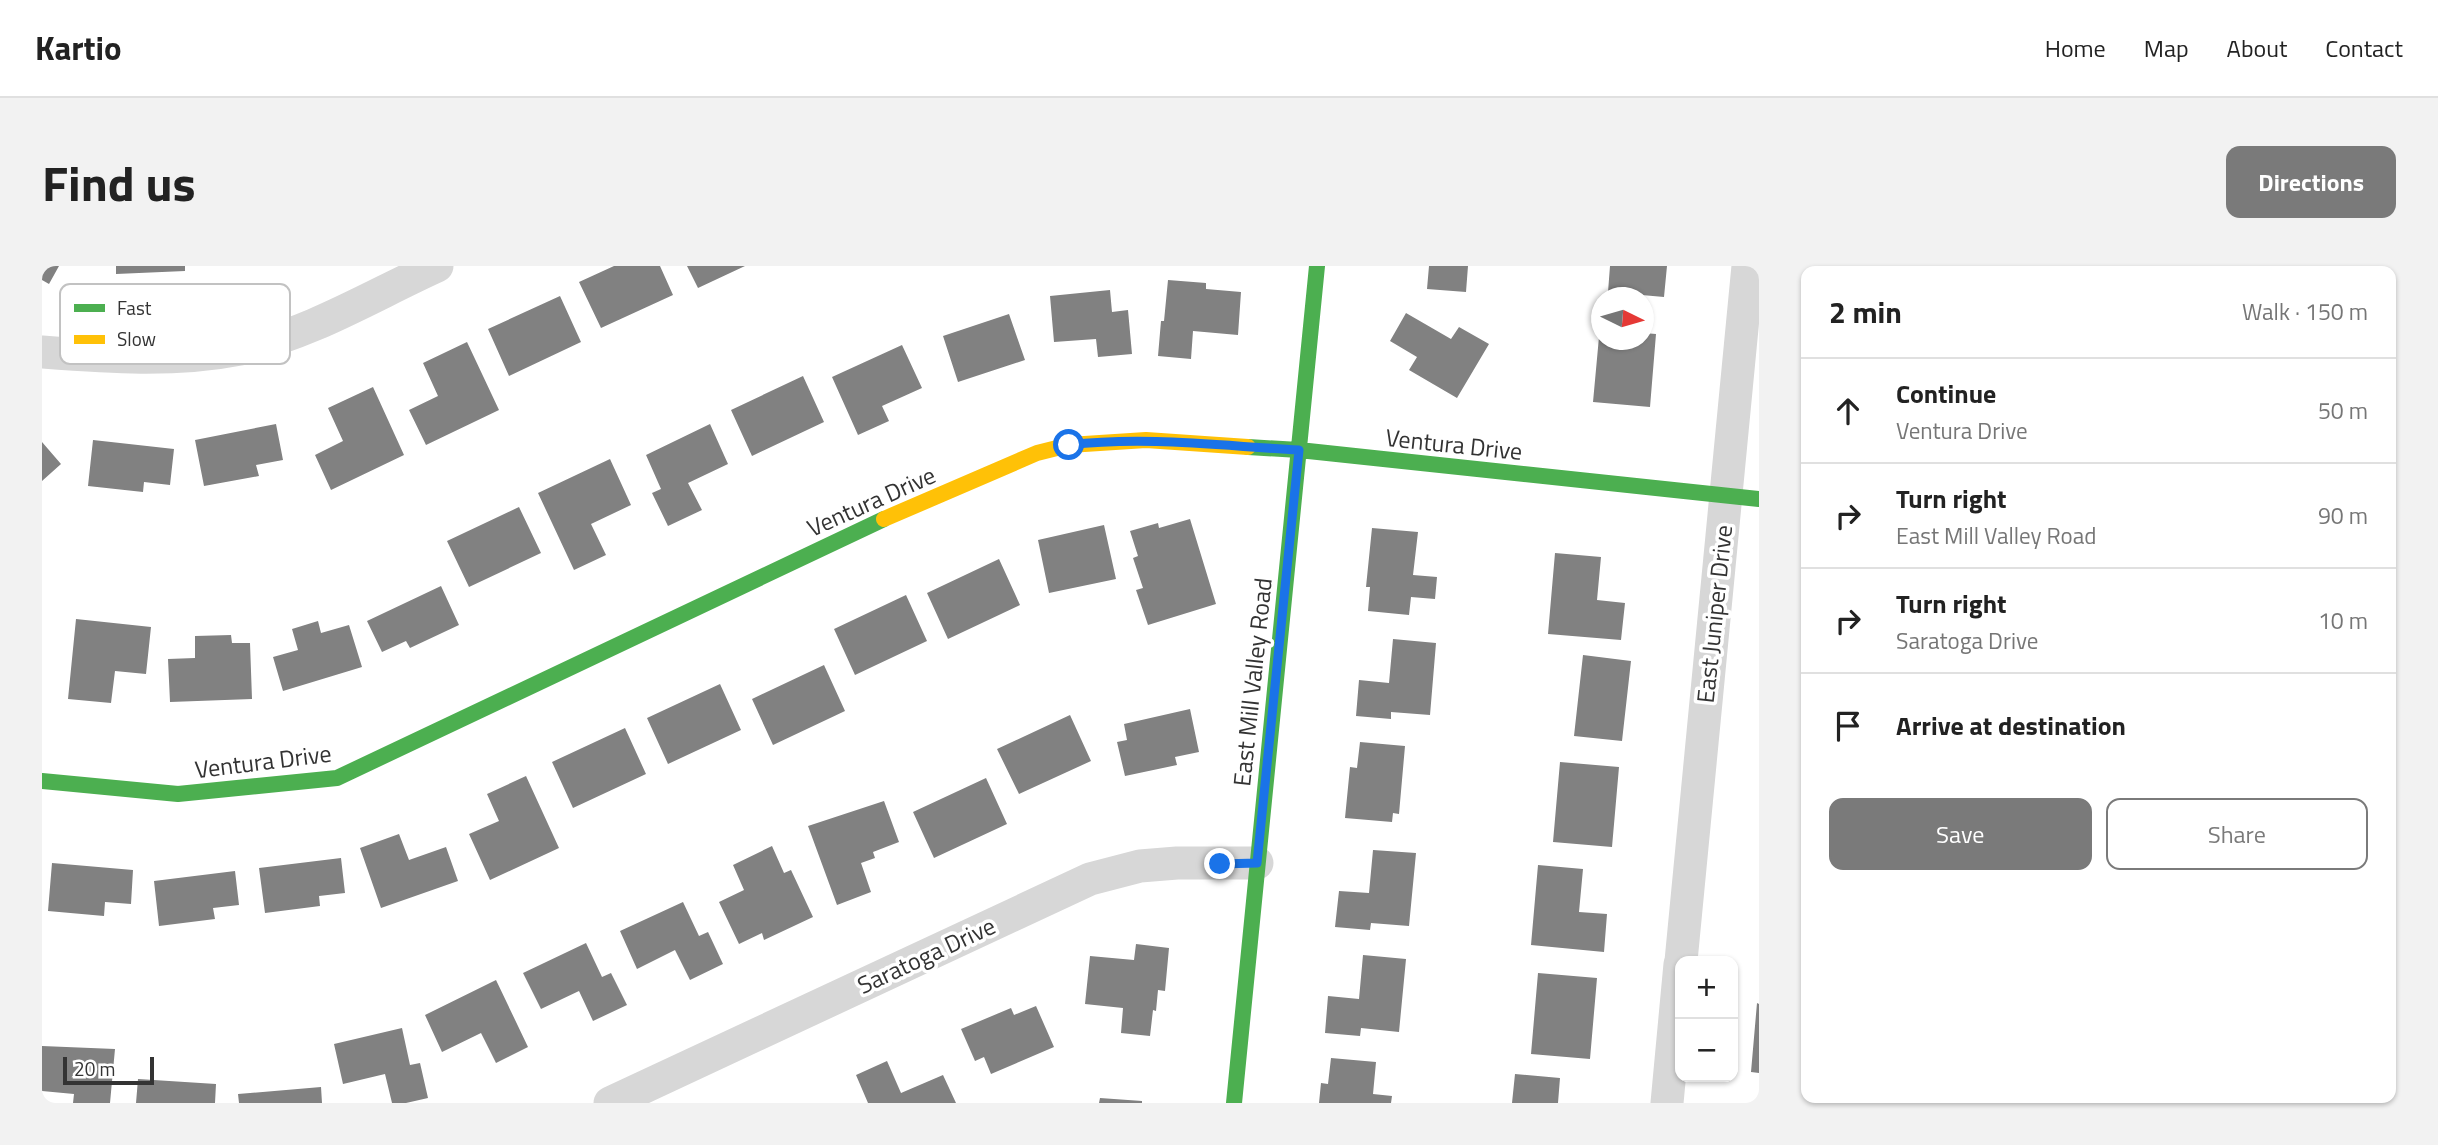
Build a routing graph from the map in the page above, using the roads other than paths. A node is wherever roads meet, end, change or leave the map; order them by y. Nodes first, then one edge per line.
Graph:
1 (437, 266) edge
2 (1317, 266) edge
3 (1748, 266) edge
4 (290, 332) edge
5 (42, 352) edge
6 (60, 353) edge
7 (1299, 450) junction
8 (1726, 495) junction
9 (1759, 499) edge
10 (42, 781) edge
11 (1257, 863) junction
12 (1681, 956) edge
13 (1675, 1017) edge
14 (610, 1103) edge
15 (1234, 1103) edge
16 (1667, 1103) edge

1 - 4 street
2 - 7 street, East Mill Valley Road
3 - 8 street, East Juniper Drive
5 - 6 street
7 - 8 street, Ventura Drive
7 - 10 street, Ventura Drive
7 - 11 street, East Mill Valley Road
8 - 9 street, Ventura Drive
8 - 12 street, East Juniper Drive
11 - 14 street, Saratoga Drive
11 - 15 street, East Mill Valley Road
13 - 16 street, East Juniper Drive

